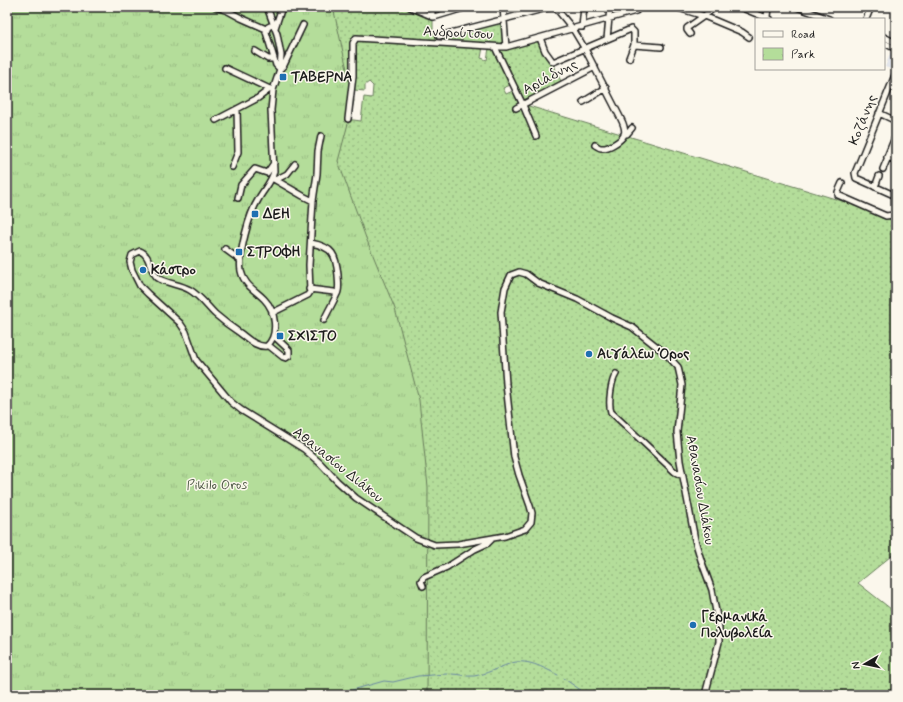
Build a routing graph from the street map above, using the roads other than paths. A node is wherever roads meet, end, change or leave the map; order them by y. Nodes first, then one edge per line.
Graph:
1 (216, 7) edge
2 (267, 7) edge
3 (282, 7) edge
4 (411, 7) edge
5 (432, 7) edge
6 (467, 7) edge
7 (503, 7) edge
8 (551, 7) edge
9 (556, 7) edge
10 (584, 7) edge
11 (610, 7) edge
12 (675, 7) edge
13 (715, 7) edge
14 (740, 7) edge
15 (768, 7) edge
16 (797, 7) edge
17 (871, 7) edge
18 (637, 8) edge
19 (704, 16) junction
20 (432, 17) junction
21 (768, 18) edge
22 (826, 18) edge
23 (866, 18) edge
24 (609, 19) junction
25 (504, 20) junction
26 (303, 25) dead end
27 (274, 26) junction
28 (582, 27) junction
29 (266, 29) junction
30 (573, 29) junction
31 (690, 34) dead end
32 (439, 36) dead end
33 (749, 37) dead end
34 (540, 38) junction
35 (885, 38) edge
36 (607, 39) junction
37 (896, 43) edge
38 (885, 44) edge
39 (634, 45) junction
40 (495, 47) junction
41 (506, 48) junction
42 (661, 48) dead end
43 (585, 49) junction
44 (896, 49) edge
45 (255, 51) dead end
46 (630, 58) dead end
47 (274, 60) junction
48 (595, 67) junction
49 (225, 68) dead end
50 (280, 69) junction
51 (895, 75) edge
52 (606, 88) junction
53 (271, 90) junction
54 (583, 102) dead end
55 (523, 105) junction
56 (516, 108) dead end
57 (237, 109) junction
58 (879, 113) junction
59 (348, 119) dead end
60 (216, 120) dead end
61 (896, 121) edge
62 (632, 128) dead end
63 (624, 134) junction
64 (896, 135) edge
65 (321, 136) dead end
66 (536, 136) dead end
67 (595, 145) dead end
68 (887, 157) junction
69 (896, 160) edge
70 (274, 163) junction
71 (294, 164) dead end
72 (232, 167) dead end
73 (883, 169) dead end
74 (879, 176) dead end
75 (274, 179) junction
76 (842, 183) dead end
77 (875, 187) junction
78 (896, 196) edge
79 (238, 198) dead end
80 (312, 201) junction
81 (896, 210) edge
82 (311, 243) junction
83 (225, 249) dead end
84 (240, 260) junction
85 (310, 289) junction
86 (337, 294) junction
87 (272, 313) junction
88 (324, 320) dead end
89 (274, 336) junction
90 (268, 345) junction
91 (616, 374) dead end
92 (683, 476) junction
93 (492, 539) junction
94 (423, 586) dead end
95 (705, 695) edge

1 - 29 street
2 - 27 street
3 - 27 street
4 - 20 street
5 - 20 street
6 - 20 street
7 - 25 street
8 - 25 street
9 - 30 street
10 - 28 street
11 - 24 street
12 - 19 street
13 - 19 street
14 - 21 street
15 - 21 street
16 - 22 street
17 - 23 street
18 - 24 street, Ανδρούτσου
19 - 31 street
19 - 33 street
24 - 28 street, Ανδρούτσου
24 - 36 street
25 - 32 street
25 - 41 street
26 - 50 street
27 - 29 street
27 - 50 street
28 - 30 street, Ανδρούτσου
29 - 47 street
30 - 34 street, Ανδρούτσου
30 - 43 street
34 - 41 street, Ανδρούτσου
34 - 43 street
35 - 37 street
36 - 39 street
36 - 43 street
38 - 44 street
39 - 42 street
39 - 46 street
40 - 41 street, Ανδρούτσου
40 - 55 street
40 - 59 street, Ανδρούτσου
43 - 48 street
45 - 47 street
47 - 50 street
48 - 52 street
48 - 55 street, Αριάδνης
49 - 53 street
50 - 53 street
51 - 58 street, Κοζάνης
52 - 54 street
52 - 63 street
53 - 57 street
53 - 70 street
55 - 56 street, Αριάδνης
55 - 66 street
57 - 60 street
57 - 72 street
58 - 61 street
58 - 77 street, Κοζάνης
62 - 63 street
63 - 67 street
64 - 68 street
65 - 80 street
68 - 69 street
68 - 73 street
70 - 75 street
70 - 79 street
71 - 75 street
74 - 77 street
75 - 80 street
75 - 84 street
76 - 81 street
77 - 78 street
80 - 82 street
82 - 85 street
82 - 86 street
83 - 84 street
84 - 87 street
85 - 86 street
85 - 87 street
86 - 88 street
87 - 89 street
89 - 90 street
89 - 90 street
90 - 93 street, Αθανασίου Διάκου
91 - 92 street
92 - 93 street, Αθανασίου Διάκου
92 - 95 street, Αθανασίου Διάκου
93 - 94 street

